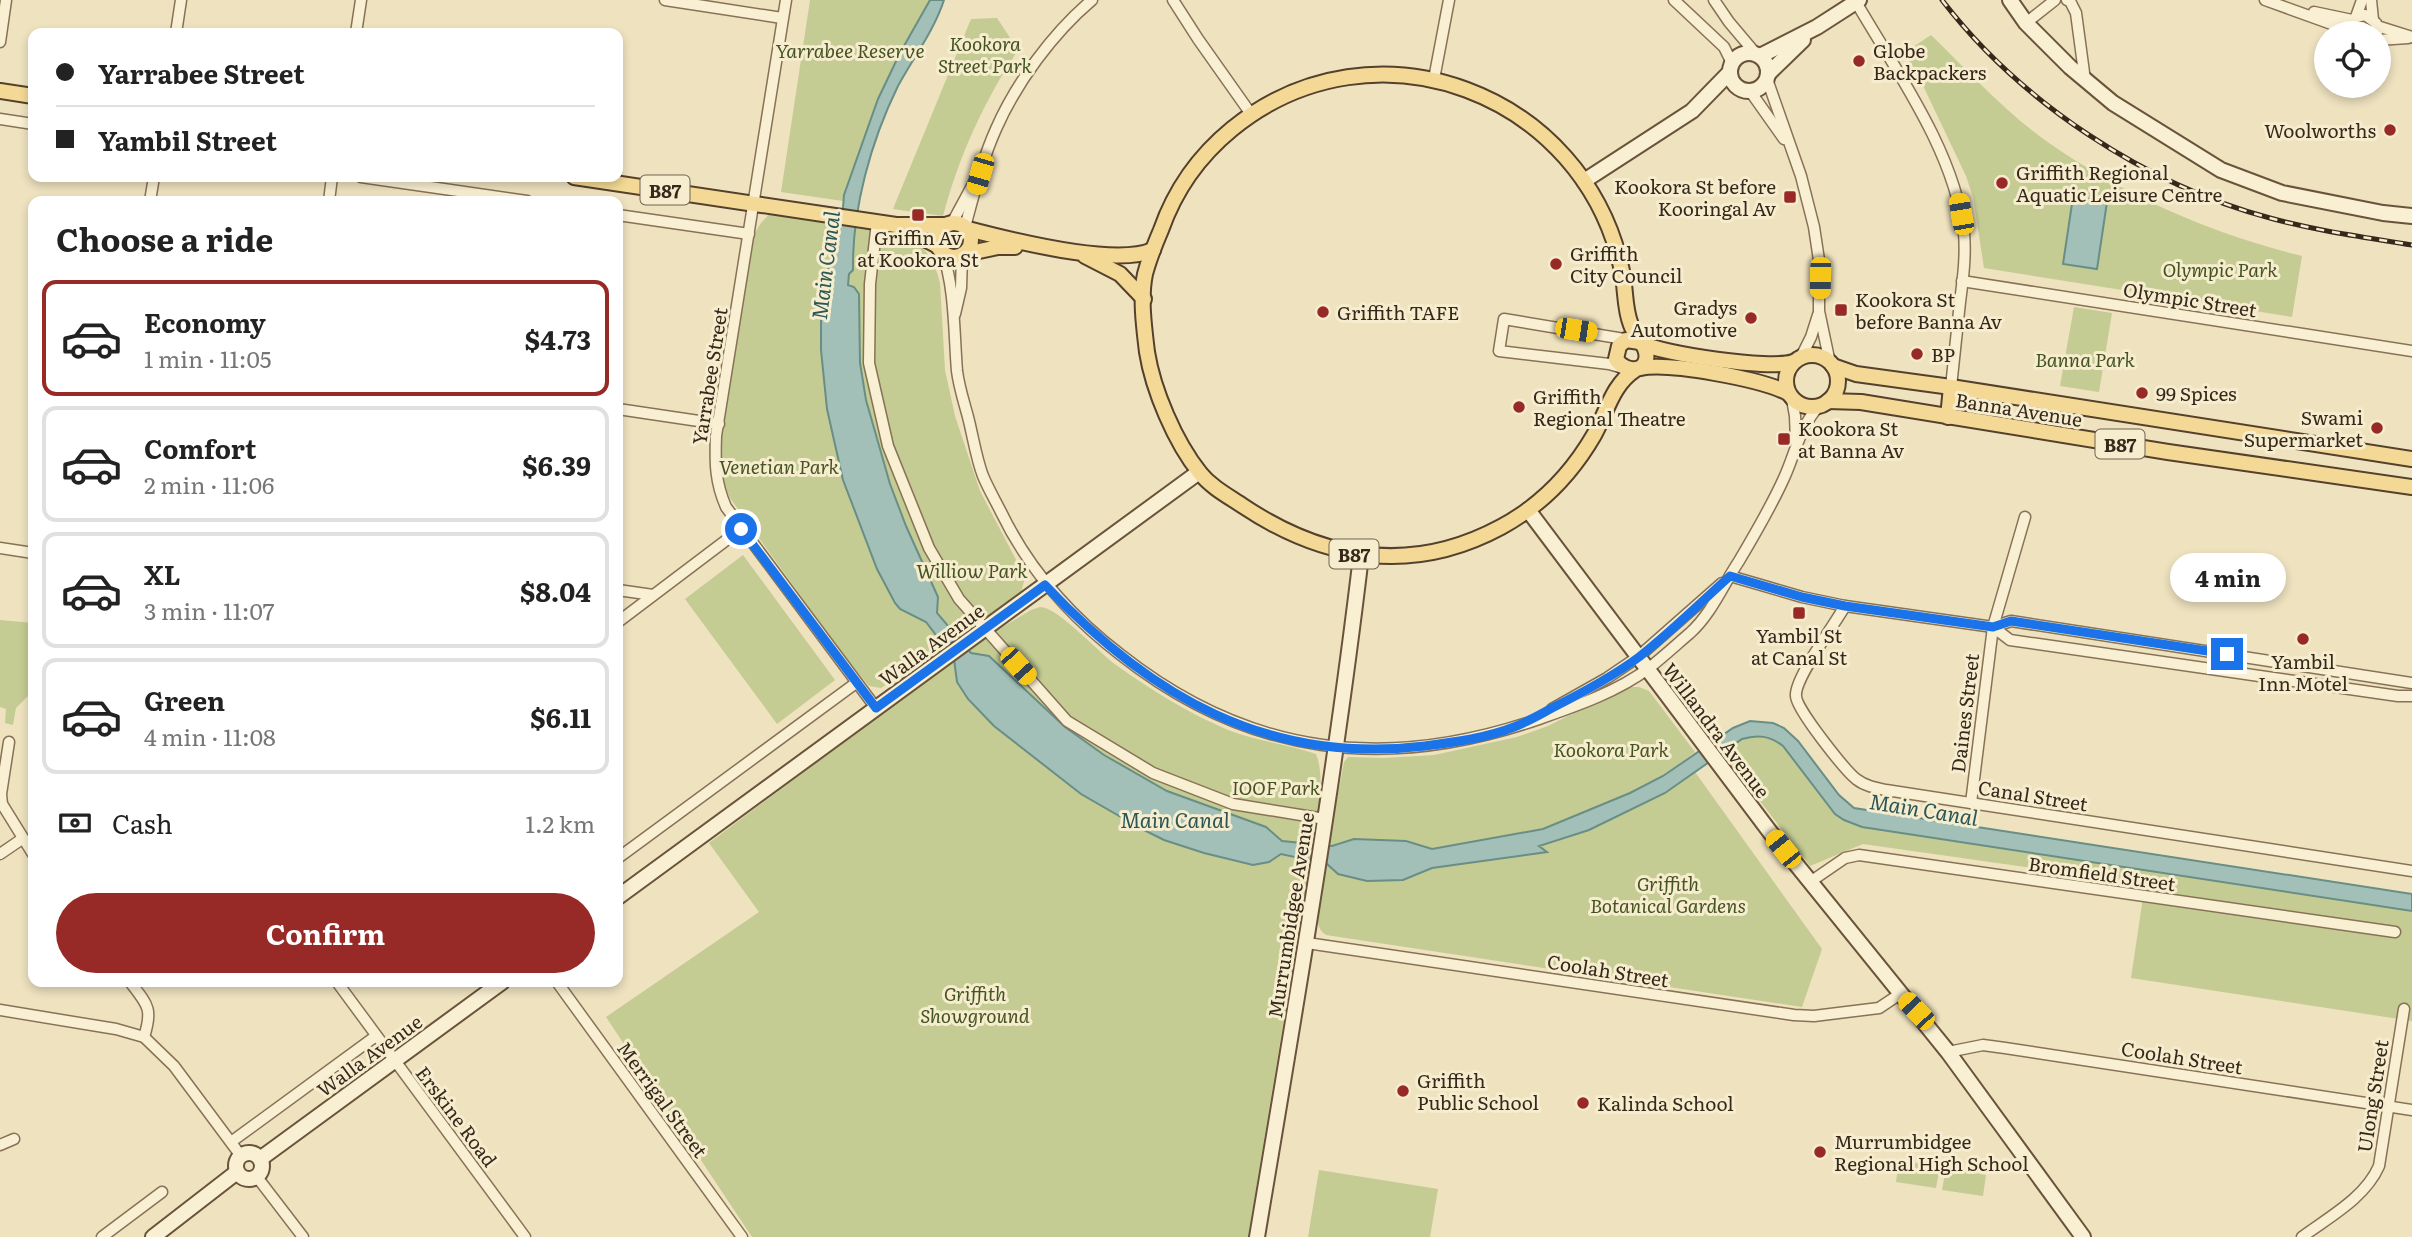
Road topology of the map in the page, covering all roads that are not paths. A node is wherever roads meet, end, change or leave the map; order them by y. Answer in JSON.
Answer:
{"nodes":[{"id":1,"x":6,"y":0,"type":"edge"},
{"id":2,"x":181,"y":0,"type":"edge"},
{"id":3,"x":361,"y":0,"type":"edge"},
{"id":4,"x":665,"y":0,"type":"edge"},
{"id":5,"x":786,"y":0,"type":"edge"},
{"id":6,"x":1092,"y":0,"type":"edge"},
{"id":7,"x":1173,"y":0,"type":"edge"},
{"id":8,"x":1449,"y":0,"type":"edge"},
{"id":9,"x":1674,"y":0,"type":"edge"},
{"id":10,"x":1714,"y":0,"type":"edge"},
{"id":11,"x":2010,"y":0,"type":"edge"},
{"id":12,"x":2055,"y":0,"type":"edge"},
{"id":13,"x":2067,"y":0,"type":"edge"},
{"id":14,"x":2265,"y":0,"type":"edge"},
{"id":15,"x":2362,"y":0,"type":"edge"},
{"id":16,"x":2371,"y":0,"type":"edge"},
{"id":17,"x":1858,"y":1,"type":"edge"},
{"id":18,"x":2289,"y":9,"type":"junction"},
{"id":19,"x":782,"y":18,"type":"junction"},
{"id":20,"x":2354,"y":19,"type":"junction"},
{"id":21,"x":2323,"y":21,"type":"edge"},
{"id":22,"x":2371,"y":21,"type":"edge"},
{"id":23,"x":2375,"y":21,"type":"edge"},
{"id":24,"x":2026,"y":23,"type":"junction"},
{"id":25,"x":1817,"y":27,"type":"junction"},
{"id":26,"x":177,"y":28,"type":"edge"},
{"id":27,"x":357,"y":28,"type":"edge"},
{"id":28,"x":2391,"y":31,"type":"edge"},
{"id":29,"x":2391,"y":39,"type":"edge"},
{"id":30,"x":0,"y":42,"type":"edge"},
{"id":31,"x":1758,"y":55,"type":"junction"},
{"id":32,"x":1731,"y":67,"type":"junction"},
{"id":33,"x":1768,"y":76,"type":"junction"},
{"id":34,"x":1434,"y":79,"type":"junction"},
{"id":35,"x":2085,"y":80,"type":"junction"},
{"id":36,"x":1747,"y":90,"type":"junction"},
{"id":37,"x":0,"y":91,"type":"edge"},
{"id":38,"x":28,"y":95,"type":"edge"},
{"id":39,"x":1692,"y":111,"type":"junction"},
{"id":40,"x":1251,"y":114,"type":"junction"},
{"id":41,"x":0,"y":119,"type":"edge"},
{"id":42,"x":28,"y":123,"type":"edge"},
{"id":43,"x":1787,"y":142,"type":"junction"},
{"id":44,"x":1584,"y":181,"type":"junction"},
{"id":45,"x":396,"y":182,"type":"edge"},
{"id":46,"x":608,"y":182,"type":"edge"},
{"id":47,"x":492,"y":196,"type":"edge"},
{"id":48,"x":755,"y":204,"type":"junction"},
{"id":49,"x":623,"y":216,"type":"edge"},
{"id":50,"x":2412,"y":216,"type":"edge"},
{"id":51,"x":870,"y":221,"type":"junction"},
{"id":52,"x":896,"y":225,"type":"junction"},
{"id":53,"x":958,"y":226,"type":"junction"},
{"id":54,"x":749,"y":234,"type":"junction"},
{"id":55,"x":1055,"y":248,"type":"junction"},
{"id":56,"x":940,"y":249,"type":"junction"},
{"id":57,"x":1153,"y":250,"type":"junction"},
{"id":58,"x":1074,"y":251,"type":"junction"},
{"id":59,"x":964,"y":255,"type":"junction"},
{"id":60,"x":1962,"y":281,"type":"junction"},
{"id":61,"x":1144,"y":299,"type":"junction"},
{"id":62,"x":1819,"y":311,"type":"junction"},
{"id":63,"x":954,"y":316,"type":"junction"},
{"id":64,"x":1637,"y":342,"type":"junction"},
{"id":65,"x":2412,"y":351,"type":"edge"},
{"id":66,"x":1713,"y":358,"type":"junction"},
{"id":67,"x":1797,"y":360,"type":"junction"},
{"id":68,"x":1832,"y":364,"type":"junction"},
{"id":69,"x":1633,"y":369,"type":"junction"},
{"id":70,"x":1710,"y":373,"type":"junction"},
{"id":71,"x":1951,"y":387,"type":"junction"},
{"id":72,"x":1790,"y":396,"type":"junction"},
{"id":73,"x":1824,"y":404,"type":"junction"},
{"id":74,"x":623,"y":411,"type":"edge"},
{"id":75,"x":1948,"y":417,"type":"junction"},
{"id":76,"x":719,"y":424,"type":"junction"},
{"id":77,"x":1796,"y":446,"type":"junction"},
{"id":78,"x":2412,"y":459,"type":"edge"},
{"id":79,"x":1199,"y":472,"type":"junction"},
{"id":80,"x":2412,"y":487,"type":"edge"},
{"id":81,"x":1528,"y":510,"type":"junction"},
{"id":82,"x":2025,"y":517,"type":"dead end"},
{"id":83,"x":741,"y":529,"type":"junction"},
{"id":84,"x":0,"y":548,"type":"edge"},
{"id":85,"x":28,"y":552,"type":"edge"},
{"id":86,"x":1361,"y":556,"type":"junction"},
{"id":87,"x":1730,"y":576,"type":"junction"},
{"id":88,"x":1045,"y":585,"type":"junction"},
{"id":89,"x":623,"y":591,"type":"edge"},
{"id":90,"x":653,"y":595,"type":"junction"},
{"id":91,"x":1845,"y":606,"type":"junction"},
{"id":92,"x":623,"y":618,"type":"edge"},
{"id":93,"x":1993,"y":627,"type":"junction"},
{"id":94,"x":985,"y":629,"type":"junction"},
{"id":95,"x":1643,"y":663,"type":"junction"},
{"id":96,"x":856,"y":683,"type":"junction"},
{"id":97,"x":2412,"y":683,"type":"edge"},
{"id":98,"x":2412,"y":696,"type":"edge"},
{"id":99,"x":876,"y":708,"type":"junction"},
{"id":100,"x":9,"y":742,"type":"dead end"},
{"id":101,"x":1335,"y":747,"type":"junction"},
{"id":102,"x":1971,"y":803,"type":"junction"},
{"id":103,"x":1325,"y":819,"type":"junction"},
{"id":104,"x":22,"y":839,"type":"junction"},
{"id":105,"x":28,"y":847,"type":"edge"},
{"id":106,"x":0,"y":854,"type":"edge"},
{"id":107,"x":623,"y":854,"type":"edge"},
{"id":108,"x":2412,"y":871,"type":"edge"},
{"id":109,"x":1810,"y":882,"type":"junction"},
{"id":110,"x":623,"y":893,"type":"edge"},
{"id":111,"x":2395,"y":932,"type":"dead end"},
{"id":112,"x":1307,"y":943,"type":"junction"},
{"id":113,"x":134,"y":987,"type":"edge"},
{"id":114,"x":341,"y":987,"type":"edge"},
{"id":115,"x":495,"y":987,"type":"edge"},
{"id":116,"x":560,"y":987,"type":"edge"},
{"id":117,"x":1900,"y":994,"type":"junction"},
{"id":118,"x":2404,"y":1009,"type":"dead end"},
{"id":119,"x":0,"y":1010,"type":"edge"},
{"id":120,"x":376,"y":1036,"type":"junction"},
{"id":121,"x":144,"y":1037,"type":"junction"},
{"id":122,"x":1948,"y":1052,"type":"junction"},
{"id":123,"x":394,"y":1060,"type":"junction"},
{"id":124,"x":2388,"y":1106,"type":"junction"},
{"id":125,"x":2412,"y":1110,"type":"edge"},
{"id":126,"x":14,"y":1139,"type":"dead end"},
{"id":127,"x":231,"y":1142,"type":"junction"},
{"id":128,"x":0,"y":1145,"type":"edge"},
{"id":129,"x":241,"y":1156,"type":"junction"},
{"id":130,"x":260,"y":1158,"type":"junction"},
{"id":131,"x":237,"y":1172,"type":"junction"},
{"id":132,"x":257,"y":1177,"type":"junction"},
{"id":133,"x":162,"y":1192,"type":"dead end"},
{"id":134,"x":2306,"y":1236,"type":"edge"},
{"id":135,"x":102,"y":1237,"type":"edge"},
{"id":136,"x":153,"y":1237,"type":"edge"},
{"id":137,"x":303,"y":1237,"type":"edge"},
{"id":138,"x":525,"y":1237,"type":"edge"},
{"id":139,"x":742,"y":1237,"type":"edge"},
{"id":140,"x":1257,"y":1237,"type":"edge"},
{"id":141,"x":2083,"y":1237,"type":"edge"}],
"edges":[{"from":1,"to":30,"type":"street"},
{"from":2,"to":26,"type":"street"},
{"from":3,"to":27,"type":"street"},
{"from":4,"to":19,"type":"street"},
{"from":5,"to":19,"type":"street","name":"Yarrabee Street"},
{"from":6,"to":53,"type":"street"},
{"from":7,"to":40,"type":"street"},
{"from":8,"to":34,"type":"street"},
{"from":9,"to":32,"type":"street"},
{"from":10,"to":31,"type":"street"},
{"from":11,"to":24,"type":"street"},
{"from":12,"to":24,"type":"street"},
{"from":13,"to":35,"type":"street"},
{"from":14,"to":18,"type":"street"},
{"from":15,"to":20,"type":"street"},
{"from":16,"to":23,"type":"street"},
{"from":17,"to":25,"type":"street"},
{"from":17,"to":60,"type":"street"},
{"from":18,"to":20,"type":"street"},
{"from":18,"to":21,"type":"street"},
{"from":19,"to":48,"type":"street","name":"Yarrabee Street"},
{"from":20,"to":22,"type":"street"},
{"from":24,"to":35,"type":"street"},
{"from":25,"to":31,"type":"street"},
{"from":25,"to":33,"type":"street"},
{"from":28,"to":29,"type":"street"},
{"from":31,"to":32,"type":"street"},
{"from":31,"to":33,"type":"street"},
{"from":32,"to":36,"type":"street"},
{"from":32,"to":39,"type":"street"},
{"from":33,"to":36,"type":"street"},
{"from":33,"to":43,"type":"street"},
{"from":34,"to":40,"type":"main road","number":"B87"},
{"from":34,"to":44,"type":"main road","number":"B87"},
{"from":35,"to":50,"type":"street"},
{"from":36,"to":39,"type":"street"},
{"from":36,"to":43,"type":"street"},
{"from":37,"to":38,"type":"main road"},
{"from":39,"to":44,"type":"street"},
{"from":40,"to":57,"type":"main road","number":"B87"},
{"from":41,"to":42,"type":"street"},
{"from":43,"to":62,"type":"street"},
{"from":44,"to":64,"type":"main road","number":"B87"},
{"from":45,"to":47,"type":"street"},
{"from":46,"to":48,"type":"main road","number":"B87"},
{"from":48,"to":51,"type":"main road","number":"B87"},
{"from":48,"to":54,"type":"street","name":"Yarrabee Street"},
{"from":49,"to":54,"type":"street"},
{"from":51,"to":52,"type":"main road","number":"B87"},
{"from":51,"to":94,"type":"street"},
{"from":52,"to":53,"type":"main road","number":"B87"},
{"from":52,"to":56,"type":"main road","number":"B87"},
{"from":53,"to":55,"type":"main road","number":"B87"},
{"from":53,"to":56,"type":"main road"},
{"from":53,"to":59,"type":"main road"},
{"from":54,"to":76,"type":"street","name":"Yarrabee Street"},
{"from":55,"to":58,"type":"main road","number":"B87"},
{"from":55,"to":59,"type":"main road","number":"B87"},
{"from":56,"to":59,"type":"main road","number":"B87"},
{"from":56,"to":63,"type":"street"},
{"from":57,"to":58,"type":"main road","number":"B87"},
{"from":57,"to":61,"type":"main road","number":"B87"},
{"from":58,"to":61,"type":"main road","number":"B87"},
{"from":59,"to":63,"type":"street"},
{"from":60,"to":65,"type":"street","name":"Olympic Street"},
{"from":60,"to":71,"type":"street"},
{"from":61,"to":79,"type":"main road","number":"B87"},
{"from":62,"to":67,"type":"street"},
{"from":62,"to":68,"type":"street"},
{"from":63,"to":88,"type":"street"},
{"from":64,"to":66,"type":"main road","number":"B87"},
{"from":64,"to":69,"type":"main road","number":"B87"},
{"from":64,"to":69,"type":"main road"},
{"from":64,"to":69,"type":"street"},
{"from":66,"to":67,"type":"main road","number":"B87"},
{"from":66,"to":70,"type":"main road"},
{"from":67,"to":68,"type":"main road","number":"B87"},
{"from":67,"to":72,"type":"main road"},
{"from":68,"to":71,"type":"main road","name":"Banna Avenue","number":"B87"},
{"from":68,"to":73,"type":"main road"},
{"from":69,"to":70,"type":"main road","number":"B87"},
{"from":69,"to":81,"type":"main road","number":"B87"},
{"from":70,"to":72,"type":"main road","number":"B87"},
{"from":71,"to":75,"type":"main road"},
{"from":71,"to":78,"type":"main road","name":"Banna Avenue","number":"B87"},
{"from":72,"to":73,"type":"main road","number":"B87"},
{"from":72,"to":77,"type":"street"},
{"from":73,"to":75,"type":"main road","name":"Banna Avenue","number":"B87"},
{"from":73,"to":77,"type":"street"},
{"from":74,"to":76,"type":"street"},
{"from":75,"to":80,"type":"main road","name":"Banna Avenue","number":"B87"},
{"from":76,"to":83,"type":"street","name":"Yarrabee Street"},
{"from":77,"to":87,"type":"street"},
{"from":79,"to":86,"type":"main road","number":"B87"},
{"from":79,"to":88,"type":"street","name":"Walla Avenue"},
{"from":81,"to":86,"type":"main road","number":"B87"},
{"from":81,"to":95,"type":"street","name":"Willandra Avenue"},
{"from":82,"to":93,"type":"street","name":"Daines Street"},
{"from":83,"to":90,"type":"street"},
{"from":83,"to":96,"type":"street","name":"Yarrabee Street"},
{"from":84,"to":85,"type":"street"},
{"from":86,"to":101,"type":"street","name":"Murrumbidgee Avenue"},
{"from":87,"to":91,"type":"street"},
{"from":87,"to":95,"type":"street"},
{"from":88,"to":94,"type":"street","name":"Walla Avenue"},
{"from":88,"to":101,"type":"street"},
{"from":89,"to":90,"type":"street"},
{"from":90,"to":92,"type":"street"},
{"from":91,"to":93,"type":"street"},
{"from":91,"to":102,"type":"street","name":"Canal Street"},
{"from":93,"to":97,"type":"street"},
{"from":93,"to":98,"type":"street"},
{"from":93,"to":102,"type":"street","name":"Daines Street"},
{"from":94,"to":99,"type":"street","name":"Walla Avenue"},
{"from":94,"to":103,"type":"street"},
{"from":95,"to":101,"type":"street"},
{"from":95,"to":109,"type":"street","name":"Willandra Avenue"},
{"from":96,"to":99,"type":"street","name":"Yarrabee Street"},
{"from":96,"to":107,"type":"street","name":"Walla Avenue"},
{"from":99,"to":110,"type":"street","name":"Walla Avenue"},
{"from":100,"to":104,"type":"street"},
{"from":101,"to":103,"type":"street","name":"Murrumbidgee Avenue"},
{"from":102,"to":108,"type":"street","name":"Canal Street"},
{"from":103,"to":112,"type":"street","name":"Murrumbidgee Avenue"},
{"from":104,"to":105,"type":"street"},
{"from":104,"to":106,"type":"street"},
{"from":109,"to":111,"type":"street","name":"Bromfield Street"},
{"from":109,"to":117,"type":"street","name":"Willandra Avenue"},
{"from":112,"to":117,"type":"street","name":"Coolah Street"},
{"from":112,"to":140,"type":"street","name":"Murrumbidgee Avenue"},
{"from":113,"to":121,"type":"street"},
{"from":114,"to":120,"type":"street","name":"Erskine Road"},
{"from":115,"to":123,"type":"street","name":"Walla Avenue"},
{"from":116,"to":139,"type":"street","name":"Merrigal Street"},
{"from":117,"to":122,"type":"street","name":"Willandra Avenue"},
{"from":118,"to":124,"type":"street","name":"Ulong Street"},
{"from":119,"to":121,"type":"street"},
{"from":120,"to":123,"type":"street","name":"Erskine Road"},
{"from":120,"to":127,"type":"street","name":"Walla Avenue"},
{"from":121,"to":127,"type":"street"},
{"from":122,"to":124,"type":"street","name":"Coolah Street"},
{"from":122,"to":141,"type":"street","name":"Willandra Avenue"},
{"from":123,"to":130,"type":"street","name":"Walla Avenue"},
{"from":123,"to":138,"type":"street","name":"Erskine Road"},
{"from":124,"to":125,"type":"street","name":"Coolah Street"},
{"from":124,"to":134,"type":"street","name":"Ulong Street"},
{"from":126,"to":128,"type":"street"},
{"from":127,"to":129,"type":"street"},
{"from":129,"to":130,"type":"street"},
{"from":129,"to":131,"type":"street"},
{"from":130,"to":132,"type":"street"},
{"from":131,"to":132,"type":"street"},
{"from":131,"to":136,"type":"street"},
{"from":132,"to":137,"type":"street"},
{"from":133,"to":135,"type":"street"}]}
